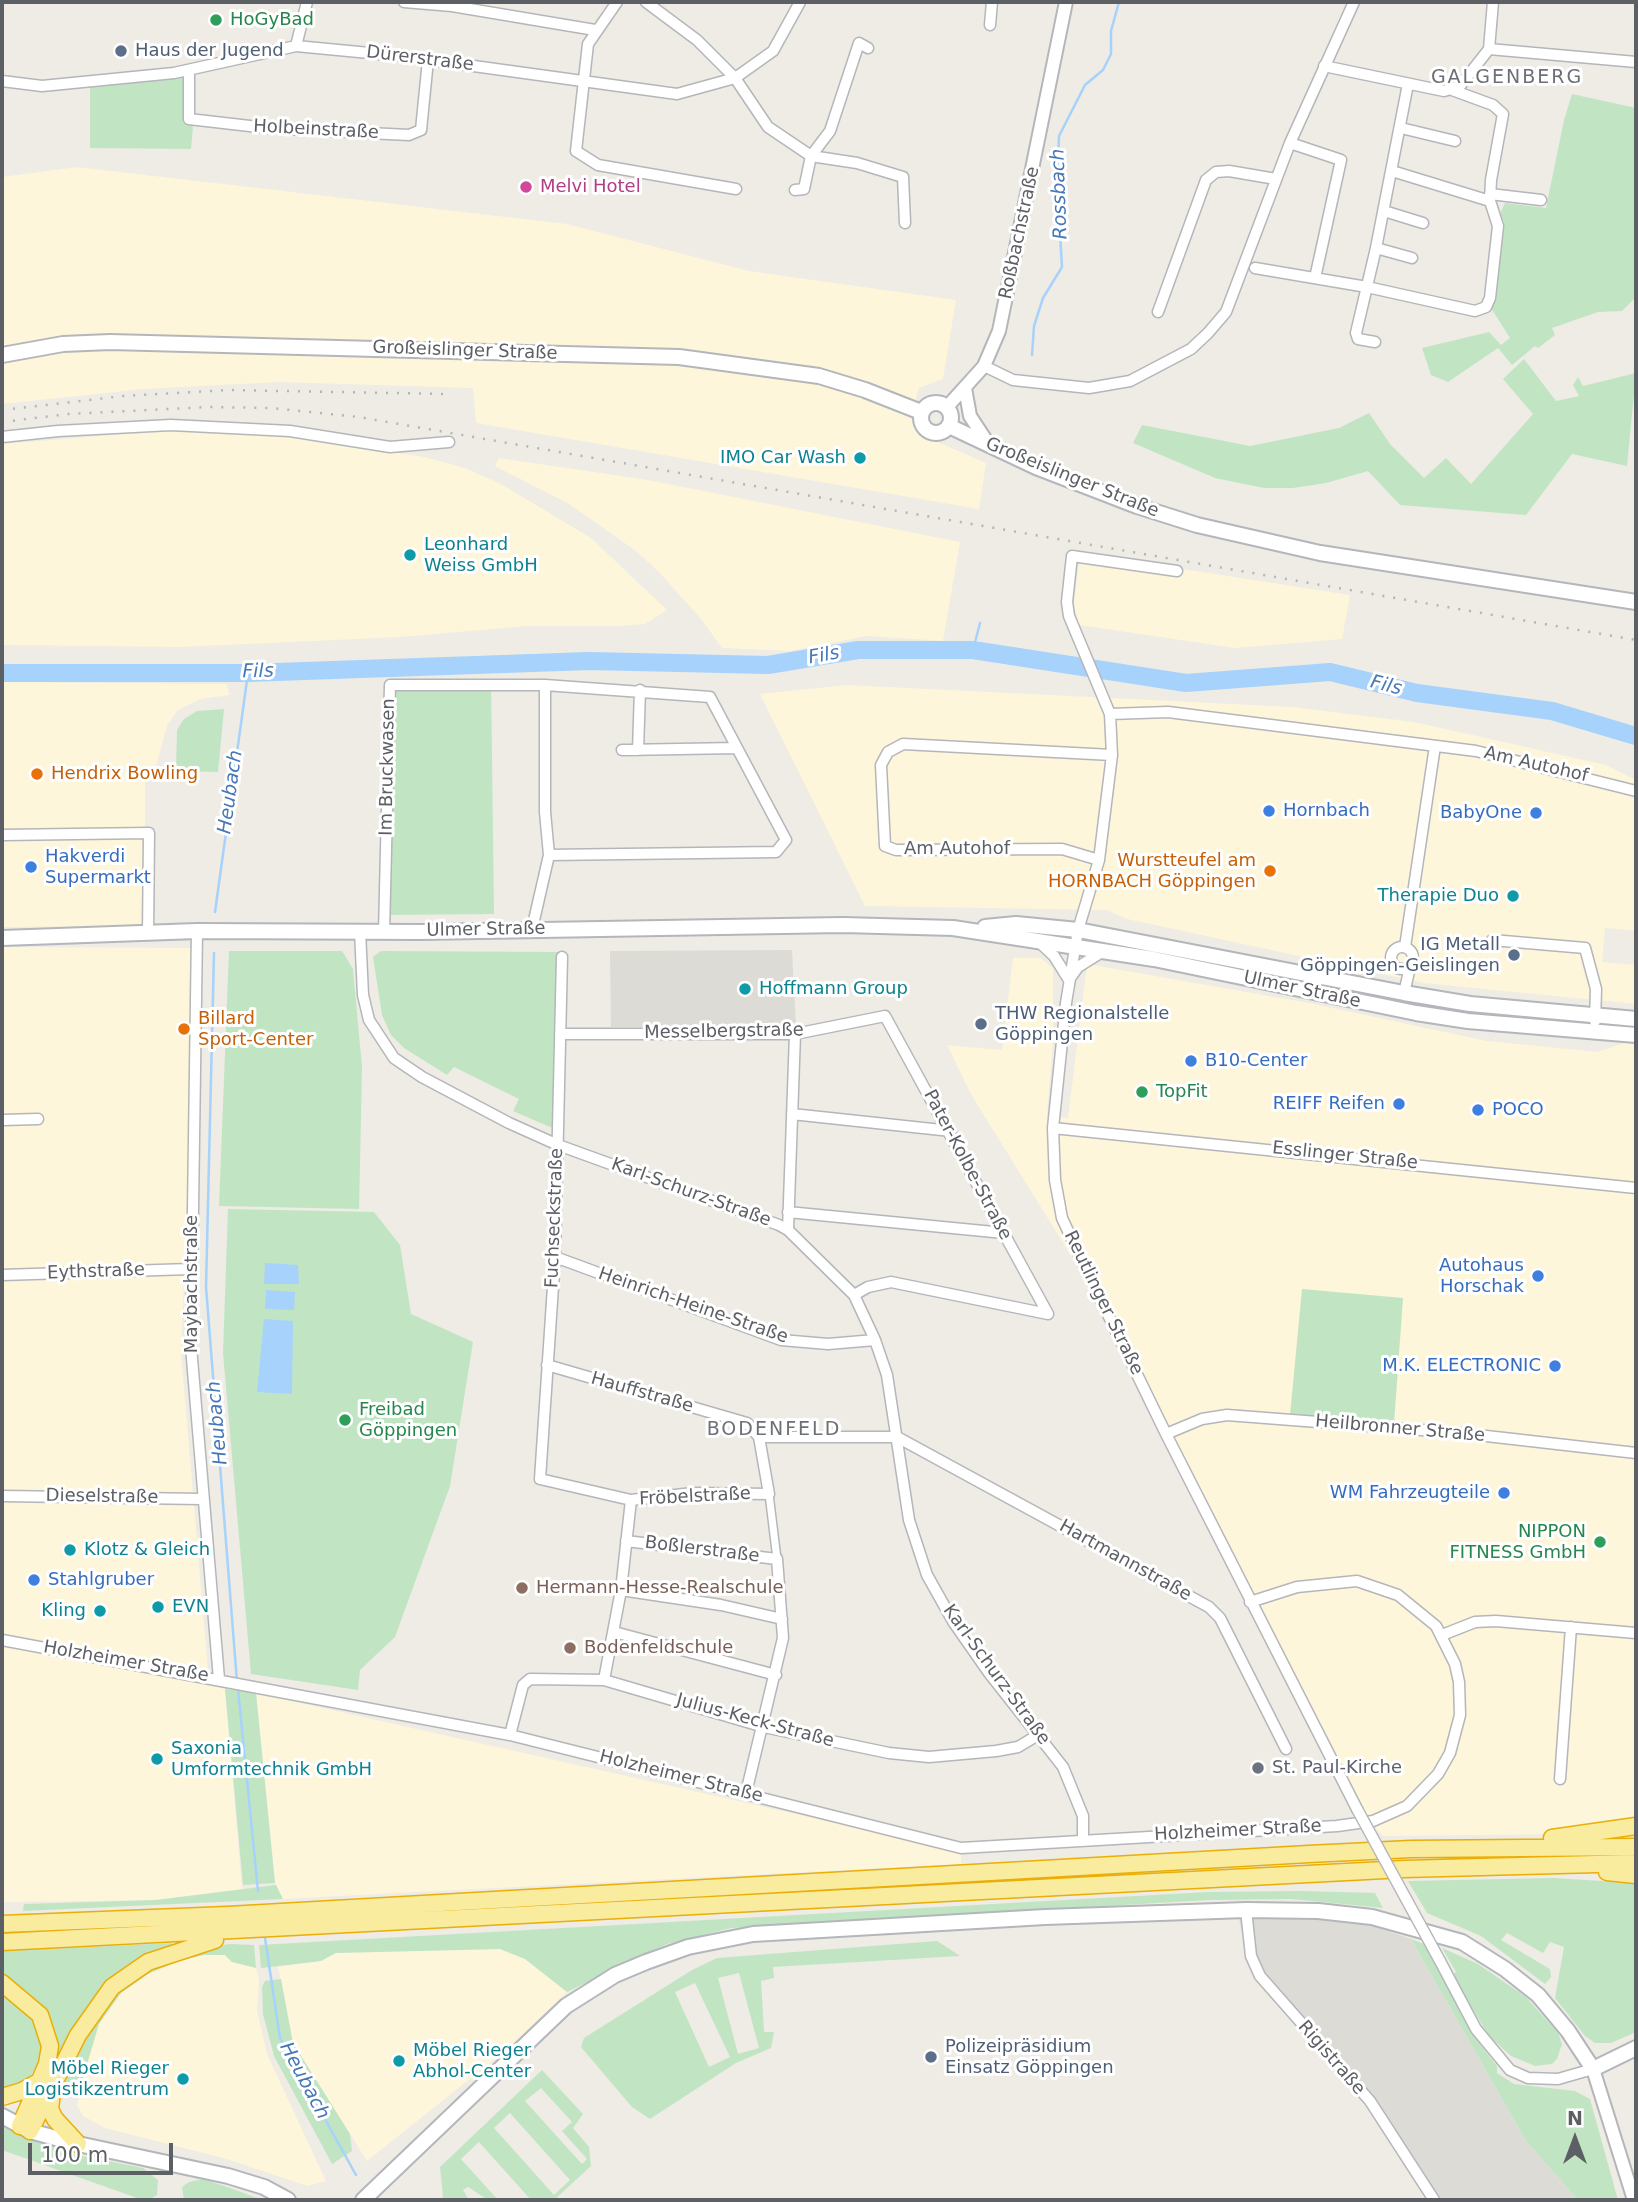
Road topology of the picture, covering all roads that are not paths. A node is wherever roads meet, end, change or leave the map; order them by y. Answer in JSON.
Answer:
{"nodes":[{"id":1,"x":307,"y":2,"type":"edge"},
{"id":2,"x":404,"y":2,"type":"edge"},
{"id":3,"x":617,"y":2,"type":"edge"},
{"id":4,"x":646,"y":2,"type":"edge"},
{"id":5,"x":800,"y":2,"type":"edge"},
{"id":6,"x":992,"y":2,"type":"edge"},
{"id":7,"x":1066,"y":2,"type":"edge"},
{"id":8,"x":1354,"y":2,"type":"edge"},
{"id":9,"x":1493,"y":2,"type":"edge"},
{"id":10,"x":990,"y":25,"type":"dead end"},
{"id":11,"x":595,"y":30,"type":"junction"},
{"id":12,"x":296,"y":46,"type":"junction"},
{"id":13,"x":868,"y":48,"type":"dead end"},
{"id":14,"x":1489,"y":49,"type":"junction"},
{"id":15,"x":428,"y":60,"type":"junction"},
{"id":16,"x":1636,"y":62,"type":"edge"},
{"id":17,"x":1324,"y":66,"type":"junction"},
{"id":18,"x":189,"y":70,"type":"junction"},
{"id":19,"x":735,"y":78,"type":"junction"},
{"id":20,"x":583,"y":80,"type":"junction"},
{"id":21,"x":2,"y":81,"type":"edge"},
{"id":22,"x":1408,"y":85,"type":"junction"},
{"id":23,"x":1452,"y":90,"type":"junction"},
{"id":24,"x":1401,"y":128,"type":"junction"},
{"id":25,"x":1455,"y":141,"type":"dead end"},
{"id":26,"x":1290,"y":143,"type":"junction"},
{"id":27,"x":811,"y":156,"type":"junction"},
{"id":28,"x":1392,"y":171,"type":"junction"},
{"id":29,"x":1276,"y":178,"type":"junction"},
{"id":30,"x":736,"y":189,"type":"dead end"},
{"id":31,"x":795,"y":190,"type":"dead end"},
{"id":32,"x":1490,"y":197,"type":"junction"},
{"id":33,"x":1541,"y":200,"type":"dead end"},
{"id":34,"x":1384,"y":211,"type":"junction"},
{"id":35,"x":905,"y":223,"type":"dead end"},
{"id":36,"x":1423,"y":223,"type":"dead end"},
{"id":37,"x":1377,"y":248,"type":"junction"},
{"id":38,"x":1412,"y":258,"type":"dead end"},
{"id":39,"x":1255,"y":268,"type":"dead end"},
{"id":40,"x":1315,"y":278,"type":"junction"},
{"id":41,"x":1367,"y":287,"type":"junction"},
{"id":42,"x":1158,"y":312,"type":"dead end"},
{"id":43,"x":1375,"y":342,"type":"dead end"},
{"id":44,"x":2,"y":355,"type":"edge"},
{"id":45,"x":984,"y":366,"type":"junction"},
{"id":46,"x":965,"y":388,"type":"junction"},
{"id":47,"x":947,"y":407,"type":"junction"},
{"id":48,"x":921,"y":412,"type":"junction"},
{"id":49,"x":949,"y":426,"type":"junction"},
{"id":50,"x":2,"y":438,"type":"edge"},
{"id":51,"x":449,"y":442,"type":"dead end"},
{"id":52,"x":990,"y":447,"type":"junction"},
{"id":53,"x":1177,"y":571,"type":"dead end"},
{"id":54,"x":1636,"y":603,"type":"edge"},
{"id":55,"x":545,"y":685,"type":"junction"},
{"id":56,"x":640,"y":690,"type":"junction"},
{"id":57,"x":1110,"y":714,"type":"junction"},
{"id":58,"x":1435,"y":746,"type":"junction"},
{"id":59,"x":737,"y":748,"type":"junction"},
{"id":60,"x":622,"y":750,"type":"dead end"},
{"id":61,"x":638,"y":750,"type":"junction"},
{"id":62,"x":1112,"y":755,"type":"junction"},
{"id":63,"x":1636,"y":791,"type":"edge"},
{"id":64,"x":2,"y":835,"type":"edge"},
{"id":65,"x":549,"y":855,"type":"junction"},
{"id":66,"x":1099,"y":860,"type":"junction"},
{"id":67,"x":533,"y":929,"type":"junction"},
{"id":68,"x":970,"y":929,"type":"junction"},
{"id":69,"x":1078,"y":930,"type":"junction"},
{"id":70,"x":197,"y":931,"type":"junction"},
{"id":71,"x":360,"y":932,"type":"junction"},
{"id":72,"x":384,"y":932,"type":"junction"},
{"id":73,"x":148,"y":934,"type":"junction"},
{"id":74,"x":2,"y":937,"type":"edge"},
{"id":75,"x":1037,"y":940,"type":"junction"},
{"id":76,"x":1492,"y":940,"type":"dead end"},
{"id":77,"x":1075,"y":945,"type":"junction"},
{"id":78,"x":1405,"y":947,"type":"junction"},
{"id":79,"x":1105,"y":950,"type":"junction"},
{"id":80,"x":562,"y":957,"type":"dead end"},
{"id":81,"x":1411,"y":962,"type":"junction"},
{"id":82,"x":1069,"y":981,"type":"junction"},
{"id":83,"x":1404,"y":993,"type":"junction"},
{"id":84,"x":885,"y":1016,"type":"joint"},
{"id":85,"x":1596,"y":1016,"type":"junction"},
{"id":86,"x":1636,"y":1019,"type":"edge"},
{"id":87,"x":1594,"y":1032,"type":"junction"},
{"id":88,"x":561,"y":1034,"type":"junction"},
{"id":89,"x":794,"y":1034,"type":"junction"},
{"id":90,"x":1636,"y":1035,"type":"edge"},
{"id":91,"x":792,"y":1114,"type":"junction"},
{"id":92,"x":38,"y":1119,"type":"dead end"},
{"id":93,"x":2,"y":1120,"type":"edge"},
{"id":94,"x":1053,"y":1128,"type":"junction"},
{"id":95,"x":951,"y":1131,"type":"junction"},
{"id":96,"x":558,"y":1145,"type":"junction"},
{"id":97,"x":1636,"y":1188,"type":"edge"},
{"id":98,"x":788,"y":1212,"type":"junction"},
{"id":99,"x":788,"y":1230,"type":"junction"},
{"id":100,"x":1004,"y":1233,"type":"junction"},
{"id":101,"x":555,"y":1256,"type":"junction"},
{"id":102,"x":190,"y":1269,"type":"junction"},
{"id":103,"x":2,"y":1275,"type":"edge"},
{"id":104,"x":853,"y":1295,"type":"junction"},
{"id":105,"x":875,"y":1340,"type":"junction"},
{"id":106,"x":547,"y":1365,"type":"junction"},
{"id":107,"x":1166,"y":1434,"type":"junction"},
{"id":108,"x":759,"y":1437,"type":"junction"},
{"id":109,"x":897,"y":1437,"type":"junction"},
{"id":110,"x":1636,"y":1453,"type":"edge"},
{"id":111,"x":540,"y":1479,"type":"joint"},
{"id":112,"x":769,"y":1494,"type":"junction"},
{"id":113,"x":2,"y":1496,"type":"edge"},
{"id":114,"x":202,"y":1499,"type":"junction"},
{"id":115,"x":631,"y":1500,"type":"junction"},
{"id":116,"x":626,"y":1541,"type":"junction"},
{"id":117,"x":777,"y":1559,"type":"junction"},
{"id":118,"x":621,"y":1590,"type":"junction"},
{"id":119,"x":1250,"y":1602,"type":"junction"},
{"id":120,"x":782,"y":1619,"type":"junction"},
{"id":121,"x":1571,"y":1627,"type":"junction"},
{"id":122,"x":614,"y":1632,"type":"junction"},
{"id":123,"x":1636,"y":1633,"type":"edge"},
{"id":124,"x":1442,"y":1635,"type":"junction"},
{"id":125,"x":2,"y":1640,"type":"edge"},
{"id":126,"x":776,"y":1675,"type":"junction"},
{"id":127,"x":223,"y":1680,"type":"junction"},
{"id":128,"x":604,"y":1680,"type":"junction"},
{"id":129,"x":764,"y":1727,"type":"junction"},
{"id":130,"x":510,"y":1735,"type":"junction"},
{"id":131,"x":1038,"y":1735,"type":"junction"},
{"id":132,"x":1286,"y":1749,"type":"dead end"},
{"id":133,"x":1560,"y":1779,"type":"dead end"},
{"id":134,"x":746,"y":1793,"type":"junction"},
{"id":135,"x":1636,"y":1826,"type":"edge"},
{"id":136,"x":1083,"y":1839,"type":"junction"},
{"id":137,"x":1523,"y":1847,"type":"junction"},
{"id":138,"x":1636,"y":1847,"type":"edge"},
{"id":139,"x":1578,"y":1863,"type":"junction"},
{"id":140,"x":1636,"y":1863,"type":"edge"},
{"id":141,"x":1636,"y":1875,"type":"edge"},
{"id":142,"x":1246,"y":1910,"type":"junction"},
{"id":143,"x":2,"y":1924,"type":"edge"},
{"id":144,"x":229,"y":1931,"type":"junction"},
{"id":145,"x":2,"y":1942,"type":"edge"},
{"id":146,"x":2,"y":1983,"type":"edge"},
{"id":147,"x":1636,"y":2048,"type":"edge"},
{"id":148,"x":1593,"y":2069,"type":"junction"},
{"id":149,"x":46,"y":2084,"type":"junction"},
{"id":150,"x":2,"y":2097,"type":"edge"},
{"id":151,"x":2,"y":2116,"type":"edge"},
{"id":152,"x":25,"y":2128,"type":"junction"},
{"id":153,"x":78,"y":2144,"type":"junction"},
{"id":154,"x":288,"y":2200,"type":"edge"},
{"id":155,"x":363,"y":2200,"type":"edge"},
{"id":156,"x":1434,"y":2200,"type":"edge"},
{"id":157,"x":1634,"y":2200,"type":"edge"}],
"edges":[{"from":1,"to":12,"type":"street"},
{"from":2,"to":11,"type":"street"},
{"from":3,"to":11,"type":"street"},
{"from":4,"to":19,"type":"street"},
{"from":5,"to":19,"type":"street","name":"Dürerstraße"},
{"from":6,"to":10,"type":"street"},
{"from":7,"to":45,"type":"street","name":"Roßbachstraße"},
{"from":8,"to":17,"type":"street"},
{"from":9,"to":14,"type":"street"},
{"from":11,"to":20,"type":"street"},
{"from":12,"to":15,"type":"street","name":"Dürerstraße"},
{"from":12,"to":18,"type":"street","name":"Dürerstraße"},
{"from":13,"to":27,"type":"street"},
{"from":14,"to":16,"type":"street"},
{"from":14,"to":23,"type":"street"},
{"from":15,"to":18,"type":"street","name":"Holbeinstraße"},
{"from":15,"to":20,"type":"street","name":"Dürerstraße"},
{"from":17,"to":22,"type":"street"},
{"from":17,"to":26,"type":"street"},
{"from":18,"to":21,"type":"street","name":"Dürerstraße"},
{"from":19,"to":20,"type":"street","name":"Dürerstraße"},
{"from":19,"to":27,"type":"street"},
{"from":20,"to":30,"type":"street"},
{"from":22,"to":23,"type":"street"},
{"from":22,"to":24,"type":"street"},
{"from":23,"to":32,"type":"street"},
{"from":24,"to":25,"type":"street"},
{"from":24,"to":28,"type":"street"},
{"from":26,"to":29,"type":"street"},
{"from":26,"to":40,"type":"street"},
{"from":27,"to":31,"type":"street"},
{"from":27,"to":35,"type":"street"},
{"from":28,"to":32,"type":"street"},
{"from":28,"to":34,"type":"street"},
{"from":29,"to":42,"type":"street"},
{"from":29,"to":45,"type":"street"},
{"from":32,"to":33,"type":"street"},
{"from":32,"to":41,"type":"street"},
{"from":34,"to":36,"type":"street"},
{"from":34,"to":37,"type":"street"},
{"from":37,"to":38,"type":"street"},
{"from":37,"to":41,"type":"street"},
{"from":39,"to":40,"type":"street"},
{"from":40,"to":41,"type":"street"},
{"from":41,"to":43,"type":"street"},
{"from":44,"to":48,"type":"main road","name":"Großeislinger Straße"},
{"from":45,"to":46,"type":"street","name":"Roßbachstraße"},
{"from":46,"to":47,"type":"street","name":"Roßbachstraße"},
{"from":46,"to":52,"type":"street"},
{"from":47,"to":48,"type":"main road"},
{"from":47,"to":49,"type":"main road"},
{"from":48,"to":49,"type":"main road"},
{"from":49,"to":52,"type":"main road","name":"Großeislinger Straße"},
{"from":50,"to":51,"type":"street"},
{"from":52,"to":54,"type":"main road","name":"Großeislinger Straße"},
{"from":53,"to":57,"type":"street"},
{"from":55,"to":56,"type":"street","name":"Im Bruckwasen"},
{"from":55,"to":65,"type":"street"},
{"from":55,"to":72,"type":"street","name":"Im Bruckwasen"},
{"from":56,"to":59,"type":"street","name":"Im Bruckwasen"},
{"from":56,"to":61,"type":"street"},
{"from":57,"to":58,"type":"street","name":"Am Autohof"},
{"from":57,"to":62,"type":"street"},
{"from":58,"to":63,"type":"street","name":"Am Autohof"},
{"from":58,"to":78,"type":"street"},
{"from":59,"to":61,"type":"street"},
{"from":59,"to":65,"type":"street","name":"Im Bruckwasen"},
{"from":60,"to":61,"type":"street"},
{"from":62,"to":66,"type":"street"},
{"from":62,"to":66,"type":"street","name":"Am Autohof"},
{"from":64,"to":73,"type":"street"},
{"from":65,"to":67,"type":"street"},
{"from":66,"to":69,"type":"street"},
{"from":67,"to":68,"type":"main road","name":"Ulmer Straße"},
{"from":67,"to":72,"type":"main road","name":"Ulmer Straße"},
{"from":68,"to":69,"type":"main road","name":"Ulmer Straße"},
{"from":68,"to":75,"type":"main road","name":"Ulmer Straße"},
{"from":69,"to":77,"type":"street"},
{"from":69,"to":83,"type":"main road","name":"Ulmer Straße"},
{"from":70,"to":71,"type":"main road","name":"Ulmer Straße"},
{"from":70,"to":73,"type":"main road","name":"Ulmer Straße"},
{"from":70,"to":102,"type":"street","name":"Maybachstraße"},
{"from":71,"to":72,"type":"main road","name":"Ulmer Straße"},
{"from":71,"to":96,"type":"street","name":"Karl-Schurz-Straße"},
{"from":73,"to":74,"type":"main road","name":"Ulmer Straße"},
{"from":75,"to":77,"type":"main road","name":"Ulmer Straße"},
{"from":75,"to":82,"type":"street"},
{"from":76,"to":85,"type":"street"},
{"from":77,"to":79,"type":"main road","name":"Ulmer Straße"},
{"from":77,"to":82,"type":"street","name":"Reutlinger Straße"},
{"from":78,"to":81,"type":"street"},
{"from":78,"to":81,"type":"street"},
{"from":79,"to":82,"type":"street"},
{"from":79,"to":87,"type":"main road","name":"Ulmer Straße"},
{"from":80,"to":88,"type":"street","name":"Fuchseckstraße"},
{"from":81,"to":83,"type":"street"},
{"from":82,"to":94,"type":"street","name":"Reutlinger Straße"},
{"from":83,"to":85,"type":"main road","name":"Ulmer Straße"},
{"from":84,"to":89,"type":"street","name":"Messelbergstraße"},
{"from":84,"to":95,"type":"street","name":"Pater-Kolbe-Straße"},
{"from":85,"to":86,"type":"main road","name":"Ulmer Straße"},
{"from":85,"to":87,"type":"street"},
{"from":87,"to":90,"type":"main road","name":"Ulmer Straße"},
{"from":88,"to":89,"type":"street","name":"Messelbergstraße"},
{"from":88,"to":96,"type":"street","name":"Fuchseckstraße"},
{"from":89,"to":91,"type":"street"},
{"from":91,"to":95,"type":"street"},
{"from":91,"to":98,"type":"street"},
{"from":92,"to":93,"type":"street"},
{"from":94,"to":97,"type":"street","name":"Esslinger Straße"},
{"from":94,"to":107,"type":"street","name":"Reutlinger Straße"},
{"from":95,"to":100,"type":"street","name":"Pater-Kolbe-Straße"},
{"from":96,"to":99,"type":"street","name":"Karl-Schurz-Straße"},
{"from":96,"to":101,"type":"street","name":"Fuchseckstraße"},
{"from":98,"to":99,"type":"street"},
{"from":98,"to":100,"type":"street"},
{"from":99,"to":104,"type":"street","name":"Karl-Schurz-Straße"},
{"from":100,"to":104,"type":"street","name":"Pater-Kolbe-Straße"},
{"from":101,"to":105,"type":"street","name":"Heinrich-Heine-Straße"},
{"from":101,"to":106,"type":"street","name":"Fuchseckstraße"},
{"from":102,"to":103,"type":"street","name":"Eythstraße"},
{"from":102,"to":114,"type":"street","name":"Maybachstraße"},
{"from":104,"to":105,"type":"street","name":"Karl-Schurz-Straße"},
{"from":105,"to":109,"type":"street","name":"Karl-Schurz-Straße"},
{"from":106,"to":108,"type":"street","name":"Hauffstraße"},
{"from":106,"to":111,"type":"street","name":"Fuchseckstraße"},
{"from":107,"to":110,"type":"street","name":"Heilbronner Straße"},
{"from":107,"to":119,"type":"street","name":"Reutlinger Straße"},
{"from":108,"to":109,"type":"street"},
{"from":108,"to":112,"type":"street"},
{"from":109,"to":131,"type":"street","name":"Karl-Schurz-Straße"},
{"from":109,"to":132,"type":"street","name":"Hartmannstraße"},
{"from":111,"to":115,"type":"street","name":"Fröbelstraße"},
{"from":112,"to":115,"type":"street","name":"Fröbelstraße"},
{"from":112,"to":117,"type":"street"},
{"from":113,"to":114,"type":"street","name":"Dieselstraße"},
{"from":114,"to":127,"type":"street","name":"Maybachstraße"},
{"from":115,"to":116,"type":"street"},
{"from":116,"to":117,"type":"street","name":"Boßlerstraße"},
{"from":116,"to":118,"type":"street"},
{"from":117,"to":120,"type":"street"},
{"from":118,"to":120,"type":"street"},
{"from":118,"to":122,"type":"street"},
{"from":119,"to":124,"type":"street","name":"Holzheimer Straße"},
{"from":119,"to":148,"type":"street","bridge":true},
{"from":120,"to":126,"type":"street"},
{"from":121,"to":123,"type":"street"},
{"from":121,"to":124,"type":"street"},
{"from":121,"to":133,"type":"street"},
{"from":122,"to":126,"type":"street"},
{"from":122,"to":128,"type":"street"},
{"from":124,"to":136,"type":"street","name":"Holzheimer Straße"},
{"from":125,"to":127,"type":"street","name":"Holzheimer Straße"},
{"from":126,"to":129,"type":"street"},
{"from":127,"to":130,"type":"street","name":"Holzheimer Straße"},
{"from":128,"to":129,"type":"street","name":"Julius-Keck-Straße"},
{"from":128,"to":130,"type":"street","name":"Julius-Keck-Straße"},
{"from":129,"to":131,"type":"street","name":"Julius-Keck-Straße"},
{"from":129,"to":134,"type":"street"},
{"from":130,"to":134,"type":"street","name":"Holzheimer Straße"},
{"from":131,"to":136,"type":"street","name":"Karl-Schurz-Straße"},
{"from":134,"to":136,"type":"street","name":"Holzheimer Straße"},
{"from":135,"to":137,"type":"highway"},
{"from":137,"to":138,"type":"highway"},
{"from":137,"to":143,"type":"highway"},
{"from":139,"to":140,"type":"highway"},
{"from":139,"to":141,"type":"highway"},
{"from":139,"to":144,"type":"highway"},
{"from":142,"to":148,"type":"main road"},
{"from":142,"to":155,"type":"main road"},
{"from":142,"to":156,"type":"street","name":"Rigistraße"},
{"from":144,"to":145,"type":"highway"},
{"from":144,"to":149,"type":"highway"},
{"from":146,"to":149,"type":"highway"},
{"from":147,"to":148,"type":"main road"},
{"from":148,"to":157,"type":"street"},
{"from":149,"to":150,"type":"highway"},
{"from":149,"to":152,"type":"highway"},
{"from":149,"to":153,"type":"highway"},
{"from":151,"to":152,"type":"main road"},
{"from":152,"to":153,"type":"main road"},
{"from":153,"to":154,"type":"main road"}]}
